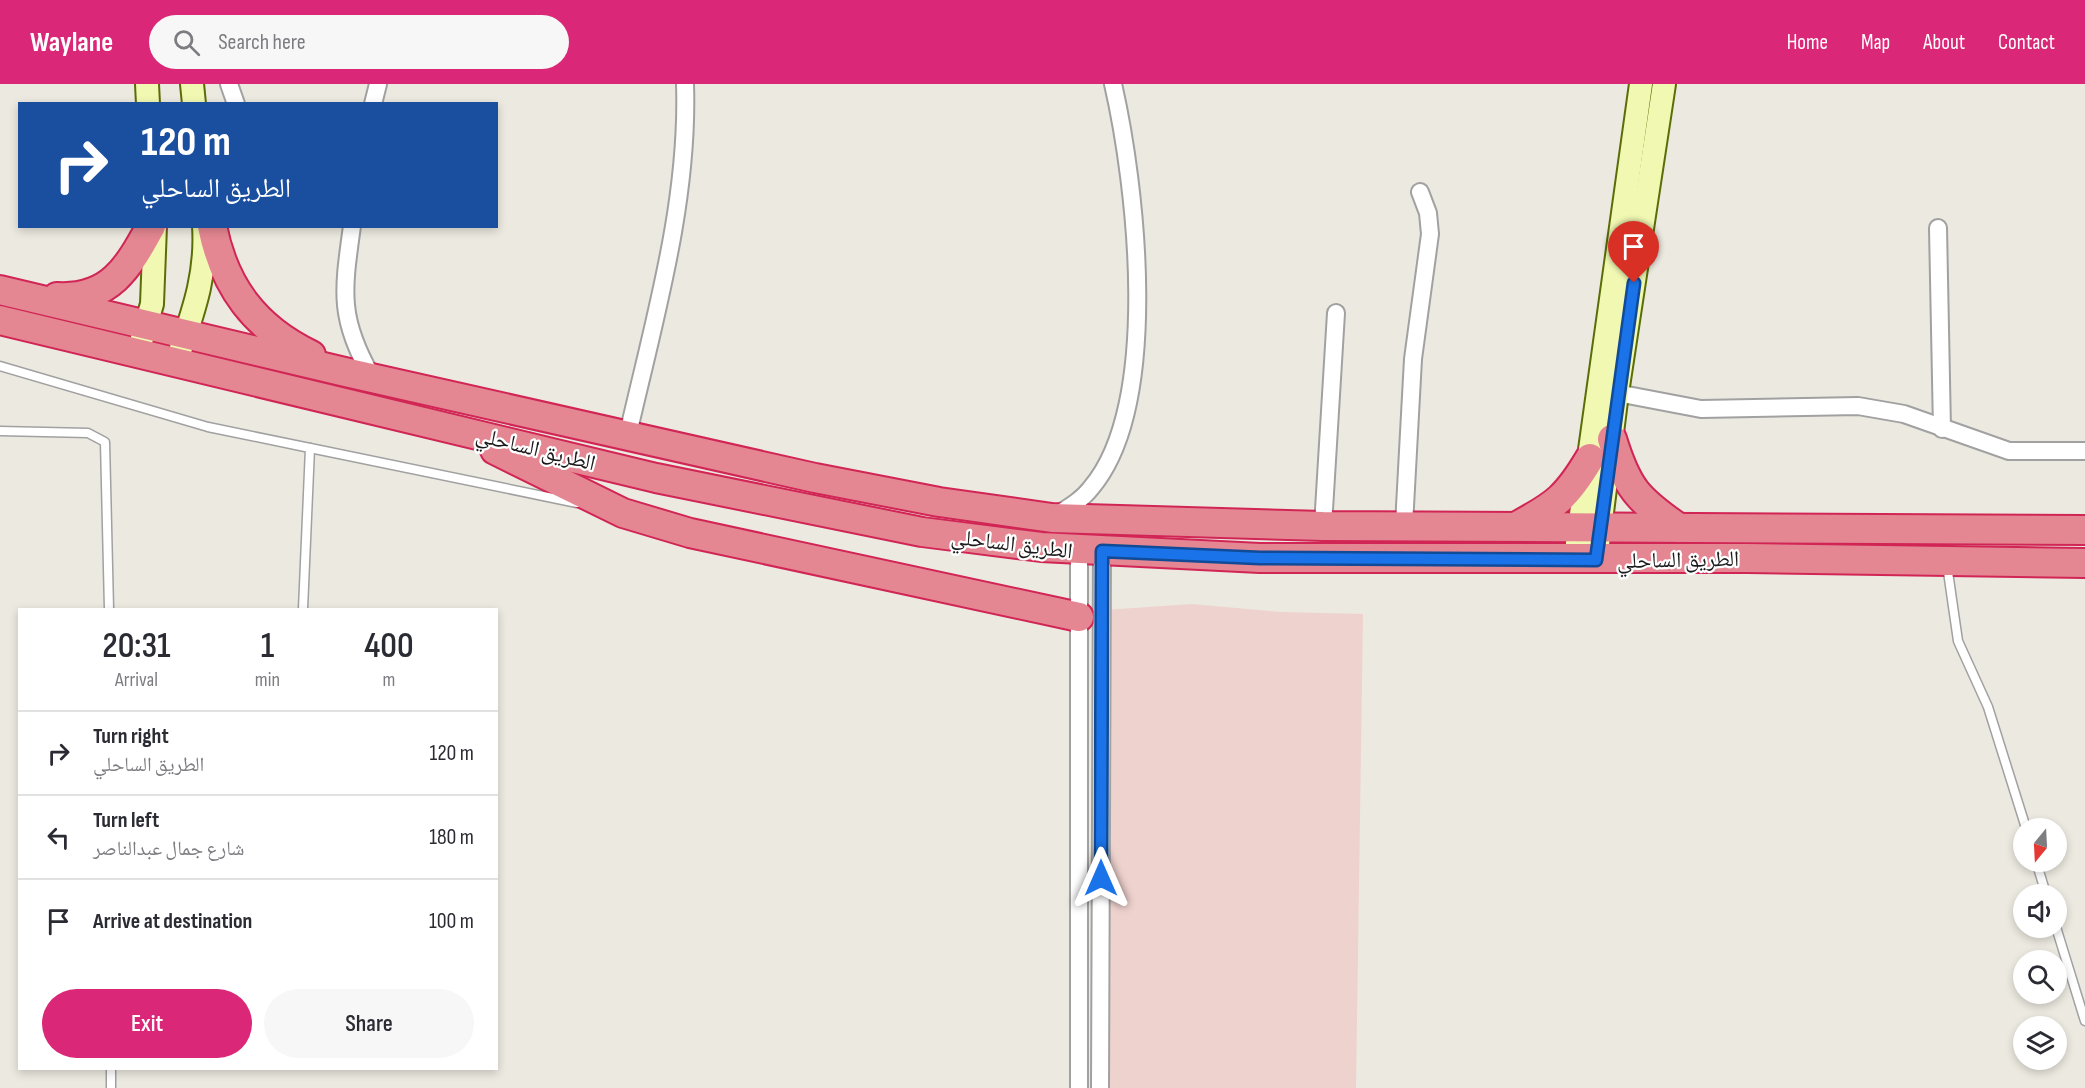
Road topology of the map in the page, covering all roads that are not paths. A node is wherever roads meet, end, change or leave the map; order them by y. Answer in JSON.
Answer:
{"nodes":[{"id":1,"x":147,"y":84,"type":"edge"},
{"id":2,"x":192,"y":84,"type":"edge"},
{"id":3,"x":229,"y":84,"type":"edge"},
{"id":4,"x":378,"y":84,"type":"edge"},
{"id":5,"x":685,"y":84,"type":"edge"},
{"id":6,"x":1113,"y":84,"type":"edge"},
{"id":7,"x":1641,"y":84,"type":"edge"},
{"id":8,"x":1664,"y":84,"type":"edge"},
{"id":9,"x":148,"y":102,"type":"edge"},
{"id":10,"x":194,"y":102,"type":"edge"},
{"id":11,"x":235,"y":102,"type":"edge"},
{"id":12,"x":374,"y":102,"type":"edge"},
{"id":13,"x":1420,"y":192,"type":"dead end"},
{"id":14,"x":152,"y":228,"type":"edge"},
{"id":15,"x":153,"y":228,"type":"edge"},
{"id":16,"x":204,"y":228,"type":"edge"},
{"id":17,"x":212,"y":228,"type":"edge"},
{"id":18,"x":352,"y":228,"type":"edge"},
{"id":19,"x":1938,"y":228,"type":"dead end"},
{"id":20,"x":10,"y":292,"type":"edge"},
{"id":21,"x":1336,"y":313,"type":"dead end"},
{"id":22,"x":0,"y":320,"type":"edge"},
{"id":23,"x":148,"y":324,"type":"junction"},
{"id":24,"x":185,"y":334,"type":"junction"},
{"id":25,"x":138,"y":352,"type":"junction"},
{"id":26,"x":177,"y":361,"type":"junction"},
{"id":27,"x":0,"y":366,"type":"edge"},
{"id":28,"x":359,"y":375,"type":"junction"},
{"id":29,"x":1617,"y":393,"type":"junction"},
{"id":30,"x":445,"y":425,"type":"junction"},
{"id":31,"x":1942,"y":429,"type":"junction"},
{"id":32,"x":0,"y":431,"type":"edge"},
{"id":33,"x":628,"y":434,"type":"junction"},
{"id":34,"x":1612,"y":439,"type":"junction"},
{"id":35,"x":310,"y":448,"type":"junction"},
{"id":36,"x":2085,"y":451,"type":"edge"},
{"id":37,"x":1590,"y":458,"type":"junction"},
{"id":38,"x":623,"y":513,"type":"junction"},
{"id":39,"x":1052,"y":518,"type":"junction"},
{"id":40,"x":1404,"y":525,"type":"junction"},
{"id":41,"x":1323,"y":526,"type":"junction"},
{"id":42,"x":1516,"y":527,"type":"junction"},
{"id":43,"x":1589,"y":528,"type":"junction"},
{"id":44,"x":1679,"y":528,"type":"junction"},
{"id":45,"x":2085,"y":530,"type":"edge"},
{"id":46,"x":1090,"y":551,"type":"junction"},
{"id":47,"x":1585,"y":560,"type":"junction"},
{"id":48,"x":1947,"y":562,"type":"junction"},
{"id":49,"x":2085,"y":563,"type":"edge"},
{"id":50,"x":109,"y":608,"type":"edge"},
{"id":51,"x":303,"y":608,"type":"edge"},
{"id":52,"x":1079,"y":617,"type":"junction"},
{"id":53,"x":2023,"y":818,"type":"edge"},
{"id":54,"x":2059,"y":938,"type":"edge"},
{"id":55,"x":2085,"y":1021,"type":"edge"},
{"id":56,"x":111,"y":1070,"type":"edge"},
{"id":57,"x":111,"y":1088,"type":"edge"},
{"id":58,"x":1079,"y":1088,"type":"edge"},
{"id":59,"x":1100,"y":1088,"type":"edge"}],
"edges":[{"from":1,"to":9,"type":"main road"},
{"from":2,"to":10,"type":"main road"},
{"from":3,"to":11,"type":"street"},
{"from":4,"to":12,"type":"street"},
{"from":5,"to":33,"type":"street"},
{"from":6,"to":39,"type":"street"},
{"from":7,"to":37,"type":"main road"},
{"from":8,"to":29,"type":"main road"},
{"from":13,"to":40,"type":"street"},
{"from":14,"to":20,"type":"highway"},
{"from":15,"to":23,"type":"main road"},
{"from":16,"to":24,"type":"main road"},
{"from":17,"to":28,"type":"highway"},
{"from":18,"to":28,"type":"street"},
{"from":19,"to":31,"type":"street"},
{"from":20,"to":23,"type":"highway","name":"الطريق الساحلي"},
{"from":21,"to":41,"type":"street"},
{"from":22,"to":25,"type":"highway","name":"الطريق الساحلي"},
{"from":23,"to":24,"type":"highway","name":"الطريق الساحلي"},
{"from":23,"to":25,"type":"main road"},
{"from":24,"to":26,"type":"main road"},
{"from":24,"to":28,"type":"highway","name":"الطريق الساحلي"},
{"from":25,"to":26,"type":"highway","name":"الطريق الساحلي"},
{"from":26,"to":30,"type":"highway","name":"الطريق الساحلي"},
{"from":27,"to":35,"type":"lane"},
{"from":28,"to":33,"type":"highway","name":"الطريق الساحلي"},
{"from":29,"to":31,"type":"street"},
{"from":29,"to":34,"type":"main road"},
{"from":30,"to":38,"type":"highway"},
{"from":30,"to":46,"type":"highway","name":"الطريق الساحلي"},
{"from":31,"to":36,"type":"street"},
{"from":32,"to":50,"type":"lane"},
{"from":33,"to":39,"type":"highway","name":"الطريق الساحلي"},
{"from":34,"to":43,"type":"main road"},
{"from":34,"to":44,"type":"highway"},
{"from":35,"to":38,"type":"lane"},
{"from":35,"to":51,"type":"lane"},
{"from":37,"to":42,"type":"highway"},
{"from":37,"to":43,"type":"main road"},
{"from":38,"to":52,"type":"highway"},
{"from":39,"to":41,"type":"highway","name":"الطريق الساحلي"},
{"from":40,"to":41,"type":"highway","name":"الطريق الساحلي"},
{"from":40,"to":42,"type":"highway","name":"الطريق الساحلي"},
{"from":42,"to":43,"type":"highway","name":"الطريق الساحلي"},
{"from":43,"to":44,"type":"highway","name":"الطريق الساحلي"},
{"from":43,"to":47,"type":"main road"},
{"from":44,"to":45,"type":"highway","name":"الطريق الساحلي"},
{"from":46,"to":47,"type":"highway","name":"الطريق الساحلي"},
{"from":46,"to":52,"type":"street"},
{"from":46,"to":59,"type":"street"},
{"from":47,"to":48,"type":"highway","name":"الطريق الساحلي"},
{"from":48,"to":49,"type":"highway","name":"الطريق الساحلي"},
{"from":48,"to":53,"type":"lane"},
{"from":52,"to":58,"type":"street"},
{"from":54,"to":55,"type":"lane"},
{"from":56,"to":57,"type":"lane"}]}
